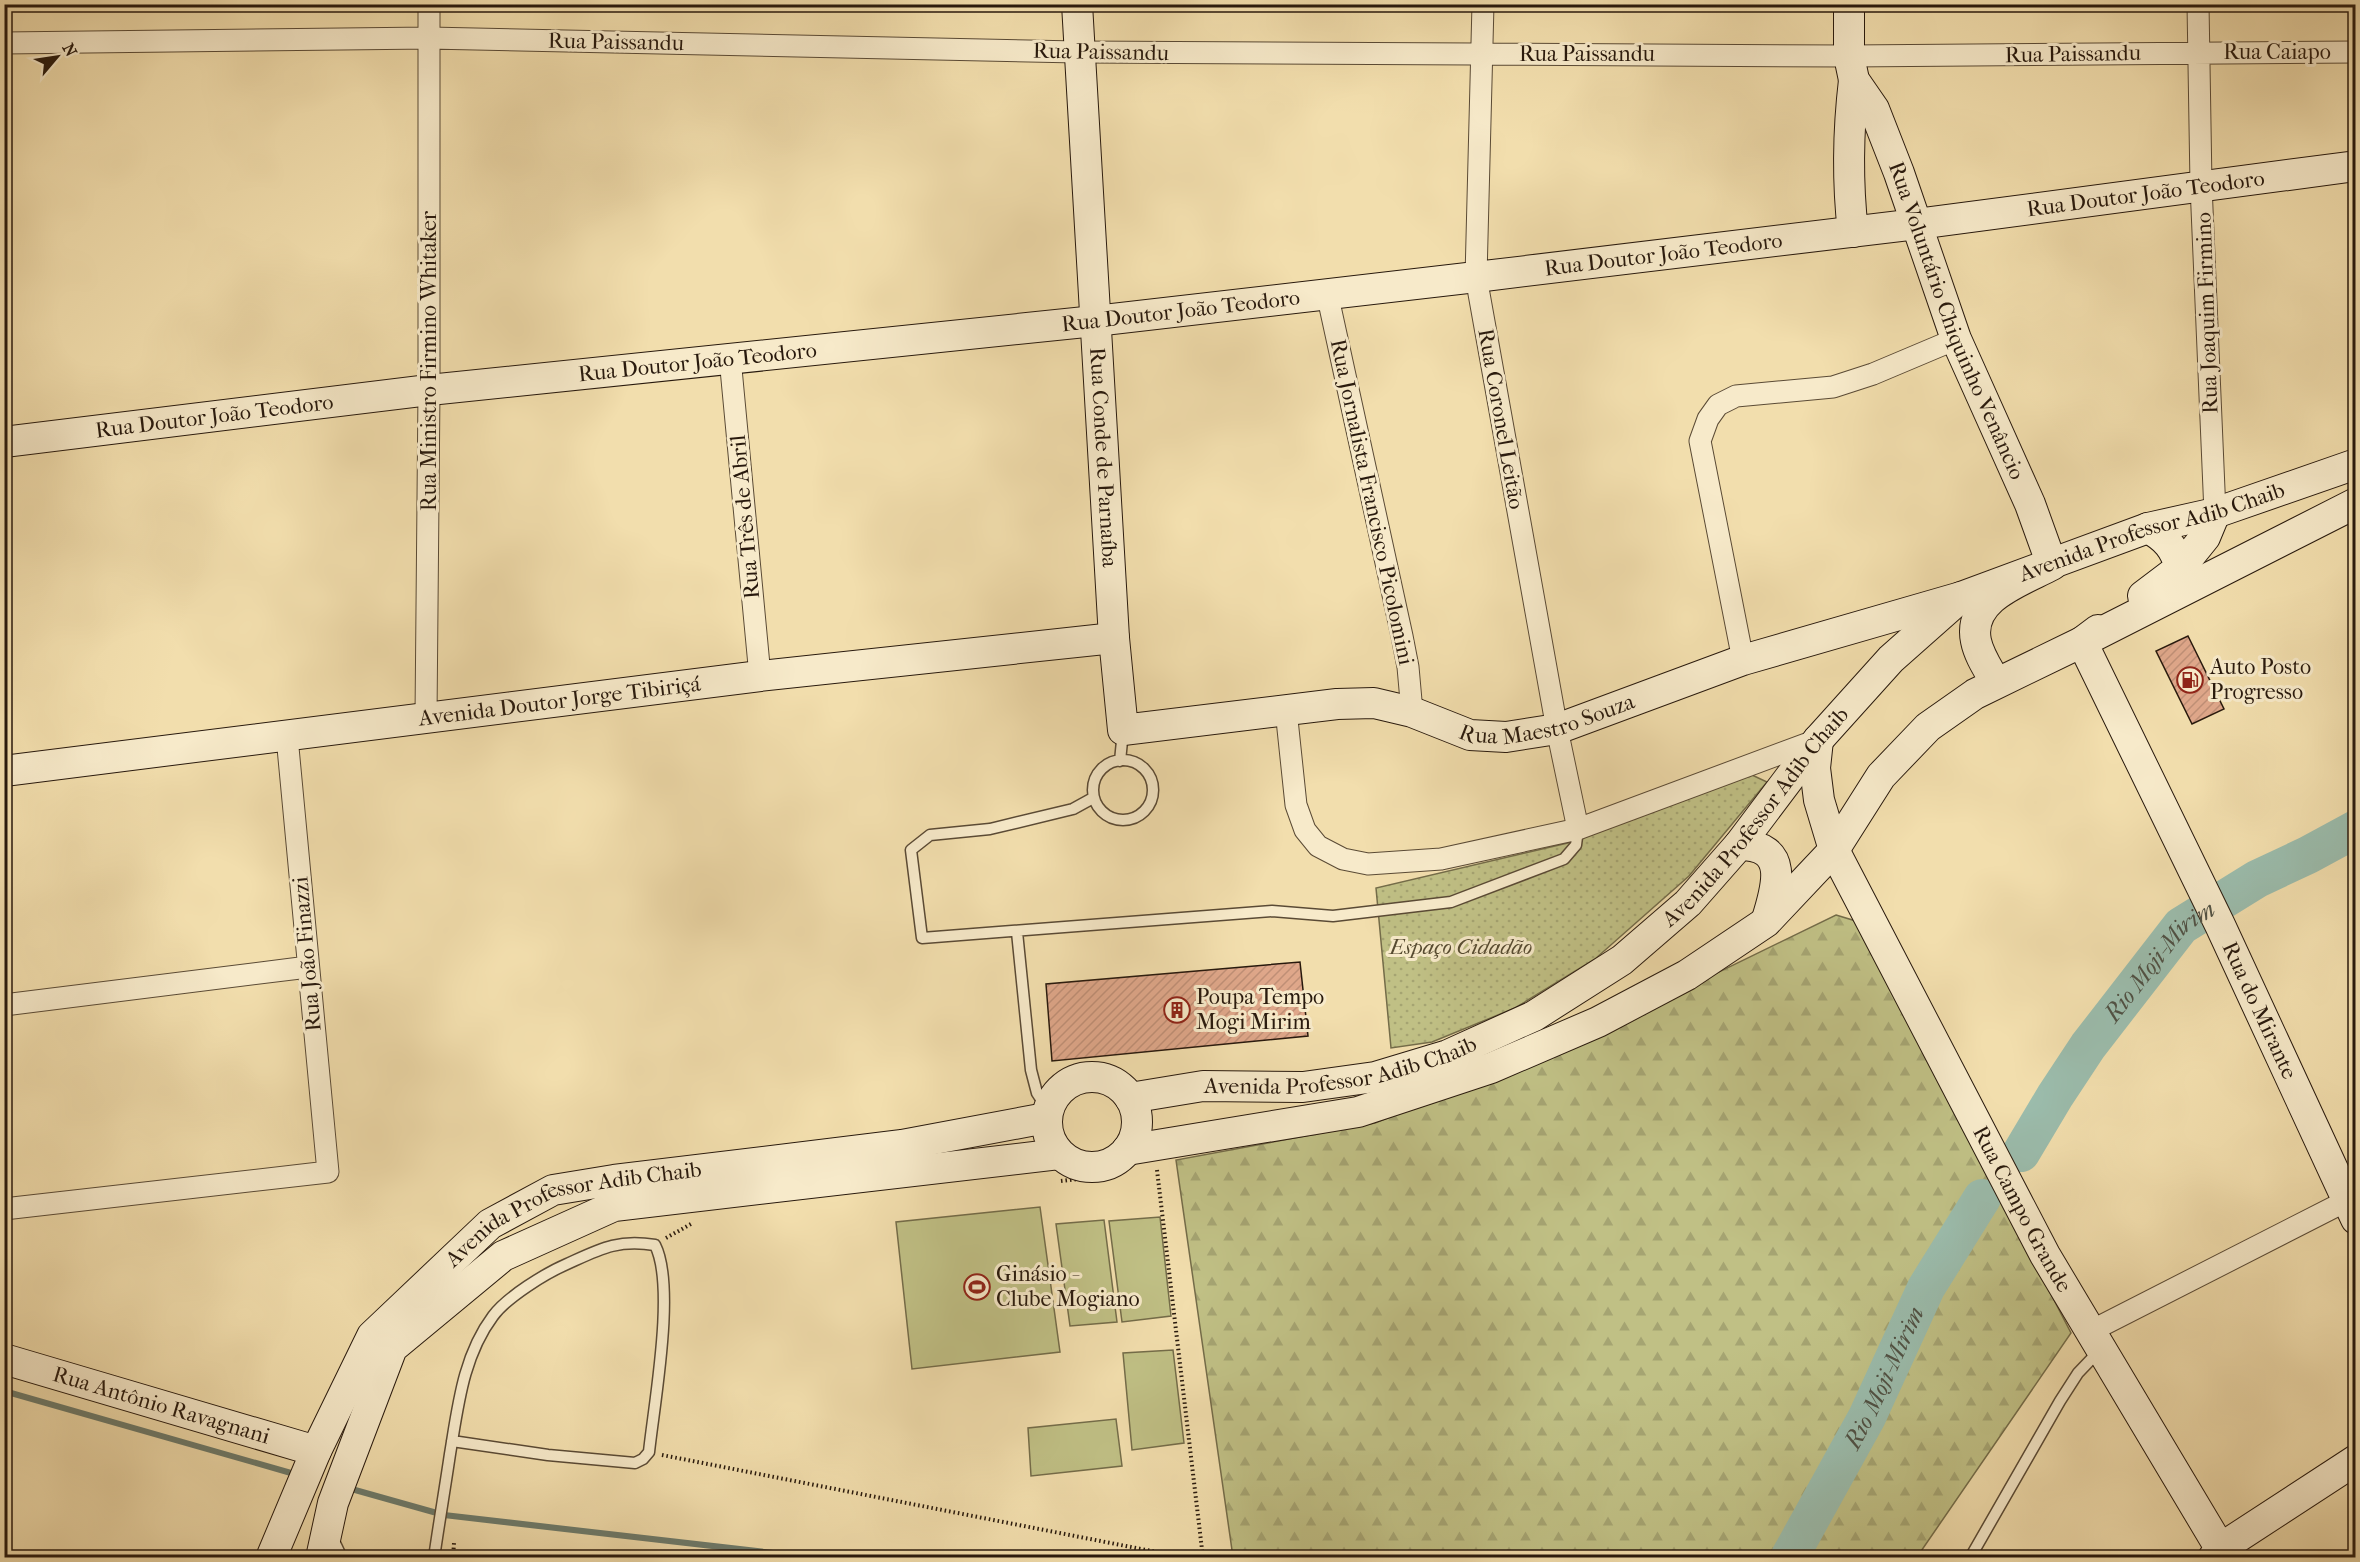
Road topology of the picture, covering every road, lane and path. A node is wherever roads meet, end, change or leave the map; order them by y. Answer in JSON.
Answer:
{"nodes":[{"id":1,"x":429,"y":4,"type":"edge"},
{"id":2,"x":1077,"y":4,"type":"edge"},
{"id":3,"x":1483,"y":4,"type":"edge"},
{"id":4,"x":1849,"y":4,"type":"edge"},
{"id":5,"x":2198,"y":4,"type":"edge"},
{"id":6,"x":429,"y":38,"type":"junction"},
{"id":7,"x":4,"y":43,"type":"edge"},
{"id":8,"x":1078,"y":52,"type":"junction"},
{"id":9,"x":2199,"y":52,"type":"junction"},
{"id":10,"x":2355,"y":52,"type":"edge"},
{"id":11,"x":1482,"y":54,"type":"junction"},
{"id":12,"x":1851,"y":68,"type":"junction"},
{"id":13,"x":2355,"y":166,"type":"edge"},
{"id":14,"x":2201,"y":185,"type":"junction"},
{"id":15,"x":1917,"y":224,"type":"junction"},
{"id":16,"x":1853,"y":232,"type":"junction"},
{"id":17,"x":1476,"y":277,"type":"junction"},
{"id":18,"x":1327,"y":293,"type":"junction"},
{"id":19,"x":1095,"y":321,"type":"junction"},
{"id":20,"x":1956,"y":339,"type":"junction"},
{"id":21,"x":730,"y":358,"type":"junction"},
{"id":22,"x":429,"y":390,"type":"junction"},
{"id":23,"x":4,"y":442,"type":"edge"},
{"id":24,"x":2355,"y":464,"type":"edge"},
{"id":25,"x":2355,"y":503,"type":"edge"},
{"id":26,"x":2215,"y":513,"type":"junction"},
{"id":27,"x":2148,"y":528,"type":"junction"},
{"id":28,"x":2052,"y":564,"type":"junction"},
{"id":29,"x":2180,"y":568,"type":"junction"},
{"id":30,"x":1961,"y":597,"type":"junction"},
{"id":31,"x":1114,"y":638,"type":"junction"},
{"id":32,"x":2082,"y":642,"type":"junction"},
{"id":33,"x":1743,"y":660,"type":"junction"},
{"id":34,"x":760,"y":676,"type":"junction"},
{"id":35,"x":1996,"y":683,"type":"junction"},
{"id":36,"x":1286,"y":710,"type":"junction"},
{"id":37,"x":1412,"y":712,"type":"junction"},
{"id":38,"x":426,"y":717,"type":"junction"},
{"id":39,"x":1557,"y":729,"type":"junction"},
{"id":40,"x":1123,"y":730,"type":"junction"},
{"id":41,"x":287,"y":737,"type":"junction"},
{"id":42,"x":1818,"y":740,"type":"junction"},
{"id":43,"x":1120,"y":760,"type":"junction"},
{"id":44,"x":4,"y":771,"type":"edge"},
{"id":45,"x":1093,"y":798,"type":"junction"},
{"id":46,"x":1578,"y":829,"type":"junction"},
{"id":47,"x":1738,"y":845,"type":"junction"},
{"id":48,"x":1834,"y":850,"type":"junction"},
{"id":49,"x":1766,"y":922,"type":"junction"},
{"id":50,"x":1017,"y":932,"type":"junction"},
{"id":51,"x":308,"y":967,"type":"junction"},
{"id":52,"x":4,"y":1005,"type":"edge"},
{"id":53,"x":1130,"y":1098,"type":"junction"},
{"id":54,"x":1047,"y":1114,"type":"junction"},
{"id":55,"x":1059,"y":1154,"type":"junction"},
{"id":56,"x":1131,"y":1165,"type":"junction"},
{"id":57,"x":1050,"y":1182,"type":"dead end"},
{"id":58,"x":4,"y":1209,"type":"edge"},
{"id":59,"x":2351,"y":1210,"type":"edge"},
{"id":60,"x":695,"y":1221,"type":"dead end"},
{"id":61,"x":655,"y":1245,"type":"junction"},
{"id":62,"x":2096,"y":1340,"type":"junction"},
{"id":63,"x":4,"y":1359,"type":"edge"},
{"id":64,"x":452,"y":1441,"type":"junction"},
{"id":65,"x":649,"y":1452,"type":"junction"},
{"id":66,"x":2355,"y":1460,"type":"edge"},
{"id":67,"x":307,"y":1471,"type":"junction"},
{"id":68,"x":330,"y":1516,"type":"junction"},
{"id":69,"x":455,"y":1534,"type":"dead end"},
{"id":70,"x":2220,"y":1554,"type":"edge"},
{"id":71,"x":271,"y":1557,"type":"edge"},
{"id":72,"x":321,"y":1557,"type":"edge"},
{"id":73,"x":342,"y":1557,"type":"edge"},
{"id":74,"x":434,"y":1557,"type":"edge"},
{"id":75,"x":453,"y":1557,"type":"edge"},
{"id":76,"x":1187,"y":1557,"type":"edge"},
{"id":77,"x":1203,"y":1557,"type":"edge"},
{"id":78,"x":1970,"y":1557,"type":"edge"}],
"edges":[{"from":1,"to":6,"type":"street","name":"Rua Ministro Firmino Whitaker"},
{"from":2,"to":8,"type":"street","name":"Rua Conde de Parnaíba"},
{"from":3,"to":11,"type":"street","name":"Rua Coronel Leitão"},
{"from":4,"to":12,"type":"street"},
{"from":5,"to":9,"type":"street","name":"Rua Joaquim Firmino"},
{"from":6,"to":7,"type":"street","name":"Rua Paissandu"},
{"from":6,"to":8,"type":"street","name":"Rua Paissandu"},
{"from":6,"to":22,"type":"street","name":"Rua Ministro Firmino Whitaker"},
{"from":8,"to":11,"type":"street","name":"Rua Paissandu"},
{"from":8,"to":19,"type":"street","name":"Rua Conde de Parnaíba"},
{"from":9,"to":10,"type":"street","name":"Rua Caiapo"},
{"from":9,"to":12,"type":"street","name":"Rua Paissandu"},
{"from":9,"to":14,"type":"street","name":"Rua Joaquim Firmino"},
{"from":11,"to":12,"type":"street","name":"Rua Paissandu"},
{"from":11,"to":17,"type":"street","name":"Rua Coronel Leitão"},
{"from":12,"to":15,"type":"street","name":"Rua Voluntário Chiquinho Venâncio"},
{"from":12,"to":16,"type":"street"},
{"from":13,"to":14,"type":"street","name":"Rua Doutor João Teodoro"},
{"from":14,"to":15,"type":"street","name":"Rua Doutor João Teodoro"},
{"from":14,"to":26,"type":"street","name":"Rua Joaquim Firmino"},
{"from":15,"to":16,"type":"street","name":"Rua Doutor João Teodoro"},
{"from":15,"to":20,"type":"street","name":"Rua Voluntário Chiquinho Venâncio"},
{"from":16,"to":17,"type":"street","name":"Rua Doutor João Teodoro"},
{"from":17,"to":18,"type":"street","name":"Rua Doutor João Teodoro"},
{"from":17,"to":39,"type":"street","name":"Rua Coronel Leitão"},
{"from":18,"to":19,"type":"street","name":"Rua Doutor João Teodoro"},
{"from":18,"to":37,"type":"street","name":"Rua Jornalista Francisco Picolomini"},
{"from":19,"to":21,"type":"street","name":"Rua Doutor João Teodoro"},
{"from":19,"to":31,"type":"street","name":"Rua Conde de Parnaíba"},
{"from":20,"to":28,"type":"street","name":"Rua Voluntário Chiquinho Venâncio"},
{"from":20,"to":33,"type":"street"},
{"from":21,"to":22,"type":"street","name":"Rua Doutor João Teodoro"},
{"from":21,"to":34,"type":"street","name":"Rua Três de Abril"},
{"from":22,"to":23,"type":"street","name":"Rua Doutor João Teodoro"},
{"from":22,"to":38,"type":"street","name":"Rua Ministro Firmino Whitaker"},
{"from":24,"to":26,"type":"street","name":"Avenida Professor Adib Chaib"},
{"from":25,"to":32,"type":"street","name":"Avenida Professor Adib Chaib"},
{"from":26,"to":27,"type":"street","name":"Avenida Professor Adib Chaib"},
{"from":26,"to":29,"type":"street"},
{"from":27,"to":28,"type":"street","name":"Avenida Professor Adib Chaib"},
{"from":27,"to":29,"type":"street"},
{"from":28,"to":30,"type":"street","name":"Avenida Professor Adib Chaib"},
{"from":28,"to":35,"type":"street"},
{"from":29,"to":32,"type":"street"},
{"from":30,"to":33,"type":"street","name":"Rua Maestro Souza"},
{"from":30,"to":42,"type":"street","name":"Avenida Professor Adib Chaib"},
{"from":31,"to":34,"type":"street","name":"Avenida Doutor Jorge Tibiriçá"},
{"from":31,"to":40,"type":"street","name":"Rua Conde de Parnaíba"},
{"from":32,"to":35,"type":"street","name":"Avenida Professor Adib Chaib"},
{"from":32,"to":59,"type":"street","name":"Rua do Mirante"},
{"from":33,"to":39,"type":"street","name":"Rua Maestro Souza"},
{"from":34,"to":38,"type":"street","name":"Avenida Doutor Jorge Tibiriçá"},
{"from":35,"to":48,"type":"street","name":"Avenida Professor Adib Chaib"},
{"from":36,"to":37,"type":"street","name":"Rua Maestro Souza"},
{"from":36,"to":40,"type":"street","name":"Rua Maestro Souza"},
{"from":36,"to":46,"type":"street"},
{"from":37,"to":39,"type":"street","name":"Rua Maestro Souza"},
{"from":38,"to":41,"type":"street","name":"Avenida Doutor Jorge Tibiriçá"},
{"from":39,"to":46,"type":"street","name":"Rua Coronel Leitão"},
{"from":40,"to":43,"type":"lane"},
{"from":41,"to":44,"type":"street","name":"Avenida Doutor Jorge Tibiriçá"},
{"from":41,"to":51,"type":"street","name":"Rua João Finazzi"},
{"from":42,"to":46,"type":"street"},
{"from":42,"to":47,"type":"street","name":"Avenida Professor Adib Chaib"},
{"from":42,"to":48,"type":"street","name":"Rua Campo Grande"},
{"from":43,"to":45,"type":"lane"},
{"from":43,"to":45,"type":"lane"},
{"from":45,"to":50,"type":"lane"},
{"from":46,"to":50,"type":"lane"},
{"from":47,"to":49,"type":"street"},
{"from":47,"to":53,"type":"street","name":"Avenida Professor Adib Chaib"},
{"from":48,"to":49,"type":"street","name":"Avenida Professor Adib Chaib"},
{"from":48,"to":62,"type":"street","name":"Rua Campo Grande"},
{"from":49,"to":56,"type":"street","name":"Avenida Professor Adib Chaib"},
{"from":50,"to":54,"type":"lane"},
{"from":51,"to":52,"type":"street"},
{"from":51,"to":58,"type":"street","name":"Rua João Finazzi"},
{"from":53,"to":54,"type":"street"},
{"from":53,"to":56,"type":"street"},
{"from":54,"to":55,"type":"street"},
{"from":54,"to":67,"type":"street","name":"Avenida Professor Adib Chaib"},
{"from":55,"to":56,"type":"street"},
{"from":55,"to":68,"type":"street","name":"Avenida Professor Adib Chaib"},
{"from":56,"to":57,"type":"path"},
{"from":56,"to":77,"type":"path"},
{"from":59,"to":62,"type":"street"},
{"from":60,"to":61,"type":"path"},
{"from":61,"to":64,"type":"lane"},
{"from":61,"to":65,"type":"lane"},
{"from":62,"to":70,"type":"street","name":"Rua Campo Grande"},
{"from":62,"to":78,"type":"lane"},
{"from":63,"to":67,"type":"street","name":"Rua Antônio Ravagnani"},
{"from":64,"to":65,"type":"lane"},
{"from":64,"to":74,"type":"lane"},
{"from":65,"to":76,"type":"path"},
{"from":66,"to":70,"type":"street"},
{"from":67,"to":71,"type":"street","name":"Avenida Professor Adib Chaib"},
{"from":68,"to":72,"type":"street","name":"Avenida Professor Adib Chaib"},
{"from":68,"to":73,"type":"lane"},
{"from":69,"to":75,"type":"path"}]}
